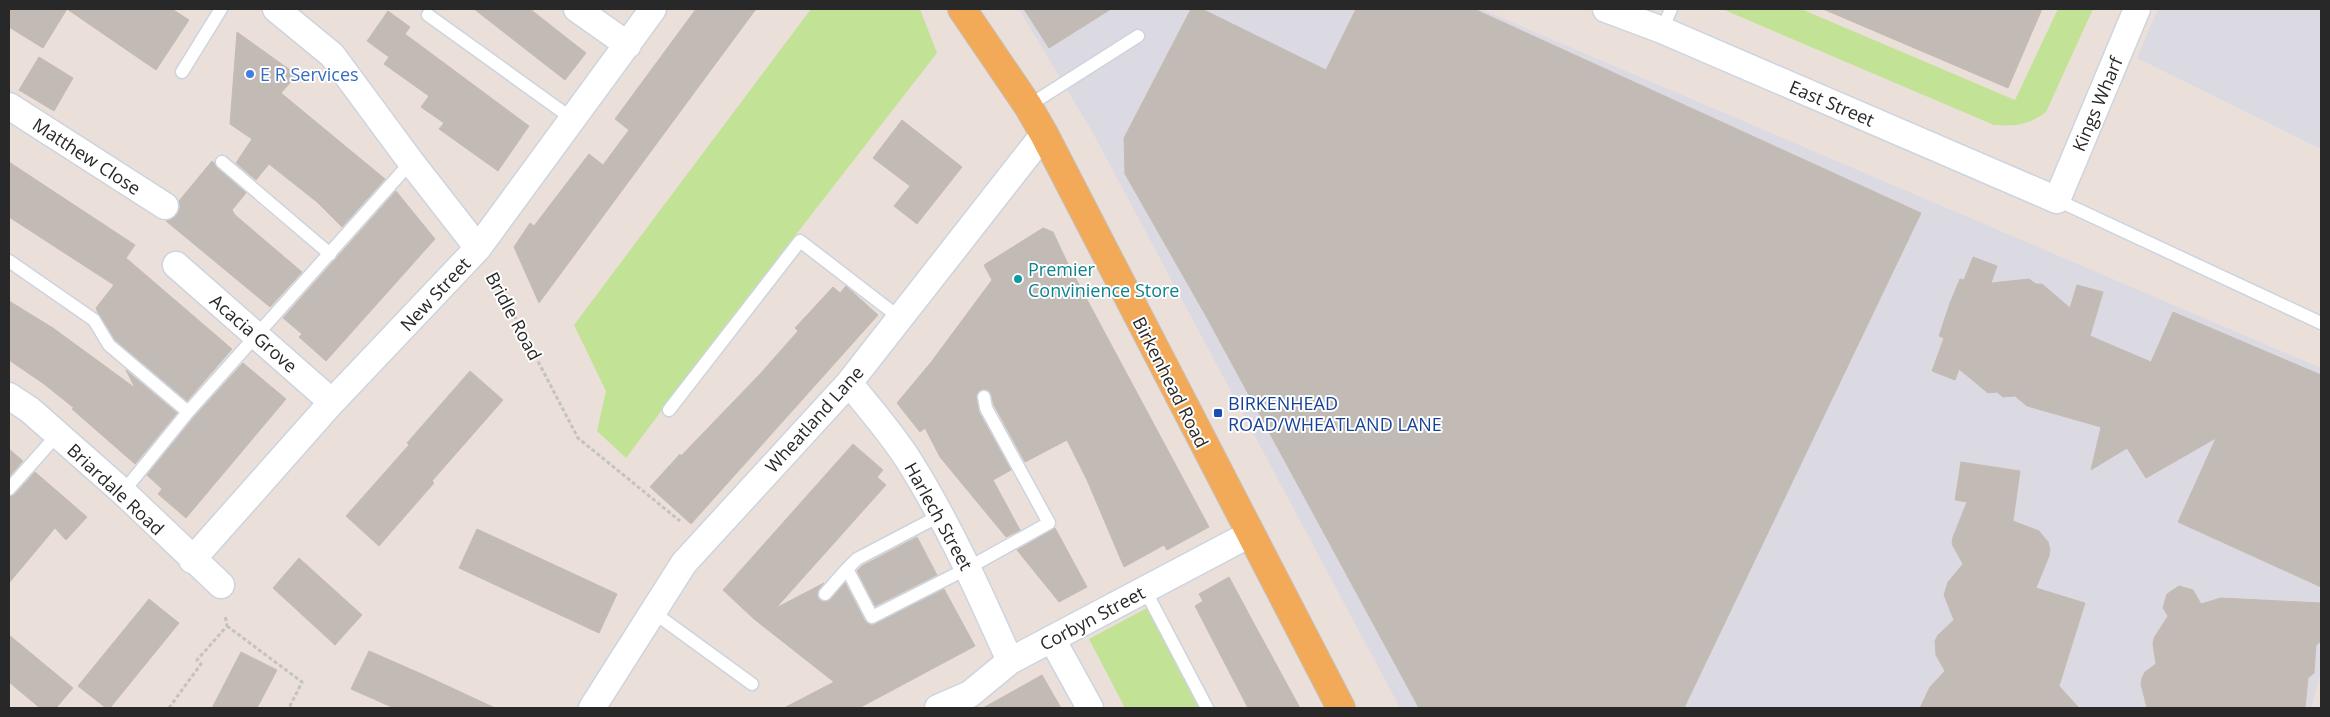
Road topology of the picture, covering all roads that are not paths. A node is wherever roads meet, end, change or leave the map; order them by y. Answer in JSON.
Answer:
{"nodes":[{"id":1,"x":221,"y":9,"type":"edge"},
{"id":2,"x":276,"y":9,"type":"edge"},
{"id":3,"x":577,"y":9,"type":"edge"},
{"id":4,"x":653,"y":9,"type":"edge"},
{"id":5,"x":962,"y":9,"type":"edge"},
{"id":6,"x":1610,"y":9,"type":"edge"},
{"id":7,"x":2137,"y":9,"type":"edge"},
{"id":8,"x":428,"y":14,"type":"dead end"},
{"id":9,"x":1666,"y":19,"type":"edge"},
{"id":10,"x":1138,"y":36,"type":"dead end"},
{"id":11,"x":628,"y":45,"type":"junction"},
{"id":12,"x":182,"y":72,"type":"dead end"},
{"id":13,"x":9,"y":106,"type":"edge"},
{"id":14,"x":1028,"y":106,"type":"junction"},
{"id":15,"x":574,"y":120,"type":"junction"},
{"id":16,"x":1044,"y":134,"type":"junction"},
{"id":17,"x":222,"y":162,"type":"dead end"},
{"id":18,"x":411,"y":162,"type":"junction"},
{"id":19,"x":2057,"y":200,"type":"junction"},
{"id":20,"x":165,"y":206,"type":"dead end"},
{"id":21,"x":478,"y":248,"type":"junction"},
{"id":22,"x":330,"y":254,"type":"junction"},
{"id":23,"x":9,"y":261,"type":"edge"},
{"id":24,"x":176,"y":265,"type":"dead end"},
{"id":25,"x":900,"y":318,"type":"junction"},
{"id":26,"x":2321,"y":323,"type":"edge"},
{"id":27,"x":257,"y":335,"type":"junction"},
{"id":28,"x":849,"y":383,"type":"junction"},
{"id":29,"x":9,"y":396,"type":"edge"},
{"id":30,"x":984,"y":396,"type":"dead end"},
{"id":31,"x":332,"y":402,"type":"junction"},
{"id":32,"x":669,"y":410,"type":"dead end"},
{"id":33,"x":188,"y":412,"type":"junction"},
{"id":34,"x":57,"y":435,"type":"junction"},
{"id":35,"x":9,"y":489,"type":"edge"},
{"id":36,"x":123,"y":492,"type":"junction"},
{"id":37,"x":941,"y":515,"type":"junction"},
{"id":38,"x":1250,"y":534,"type":"junction"},
{"id":39,"x":192,"y":560,"type":"junction"},
{"id":40,"x":968,"y":568,"type":"junction"},
{"id":41,"x":847,"y":569,"type":"junction"},
{"id":42,"x":221,"y":585,"type":"road end"},
{"id":43,"x":1145,"y":590,"type":"junction"},
{"id":44,"x":825,"y":594,"type":"dead end"},
{"id":45,"x":653,"y":612,"type":"junction"},
{"id":46,"x":1052,"y":639,"type":"junction"},
{"id":47,"x":1010,"y":661,"type":"junction"},
{"id":48,"x":752,"y":684,"type":"dead end"},
{"id":49,"x":974,"y":701,"type":"edge"},
{"id":50,"x":592,"y":708,"type":"edge"},
{"id":51,"x":938,"y":708,"type":"edge"},
{"id":52,"x":1090,"y":708,"type":"edge"},
{"id":53,"x":1208,"y":708,"type":"edge"},
{"id":54,"x":1341,"y":708,"type":"edge"}],
"edges":[{"from":1,"to":12,"type":"lane"},
{"from":2,"to":18,"type":"street"},
{"from":3,"to":11,"type":"street"},
{"from":4,"to":11,"type":"street","name":"New Street"},
{"from":5,"to":14,"type":"main road","name":"Birkenhead Road"},
{"from":6,"to":9,"type":"street","name":"East Street"},
{"from":7,"to":19,"type":"street","name":"Kings Wharf"},
{"from":8,"to":15,"type":"lane"},
{"from":9,"to":19,"type":"street","name":"East Street"},
{"from":10,"to":14,"type":"lane"},
{"from":11,"to":15,"type":"street","name":"New Street"},
{"from":13,"to":20,"type":"street","name":"Matthew Close"},
{"from":14,"to":16,"type":"main road","name":"Birkenhead Road"},
{"from":15,"to":21,"type":"street","name":"New Street"},
{"from":16,"to":25,"type":"street","name":"Wheatland Lane"},
{"from":16,"to":38,"type":"main road","name":"Birkenhead Road"},
{"from":17,"to":22,"type":"lane"},
{"from":18,"to":21,"type":"street"},
{"from":18,"to":22,"type":"lane"},
{"from":19,"to":26,"type":"lane"},
{"from":21,"to":31,"type":"street","name":"New Street"},
{"from":22,"to":27,"type":"lane"},
{"from":23,"to":33,"type":"lane"},
{"from":24,"to":27,"type":"street","name":"Acacia Grove"},
{"from":25,"to":28,"type":"street","name":"Wheatland Lane"},
{"from":25,"to":32,"type":"lane"},
{"from":27,"to":31,"type":"street","name":"Acacia Grove"},
{"from":27,"to":33,"type":"lane"},
{"from":28,"to":37,"type":"street","name":"Harlech Street"},
{"from":28,"to":45,"type":"street","name":"Wheatland Lane"},
{"from":29,"to":34,"type":"street","name":"Briardale Road"},
{"from":30,"to":40,"type":"lane"},
{"from":31,"to":39,"type":"street","name":"New Street"},
{"from":33,"to":36,"type":"lane"},
{"from":34,"to":35,"type":"lane"},
{"from":34,"to":36,"type":"street","name":"Briardale Road"},
{"from":36,"to":39,"type":"street","name":"Briardale Road"},
{"from":37,"to":40,"type":"street","name":"Harlech Street"},
{"from":37,"to":41,"type":"lane"},
{"from":38,"to":43,"type":"street","name":"Corbyn Street"},
{"from":38,"to":54,"type":"main road","name":"Birkenhead Road"},
{"from":39,"to":42,"type":"street","name":"Briardale Road"},
{"from":40,"to":41,"type":"lane"},
{"from":40,"to":47,"type":"street","name":"Harlech Street"},
{"from":41,"to":44,"type":"lane"},
{"from":43,"to":46,"type":"street","name":"Corbyn Street"},
{"from":43,"to":53,"type":"lane"},
{"from":45,"to":48,"type":"lane"},
{"from":45,"to":50,"type":"street","name":"Wheatland Lane"},
{"from":46,"to":47,"type":"street","name":"Corbyn Street"},
{"from":46,"to":52,"type":"street"},
{"from":47,"to":49,"type":"street","name":"Corbyn Street"},
{"from":49,"to":51,"type":"street","name":"Corbyn Street"}]}
